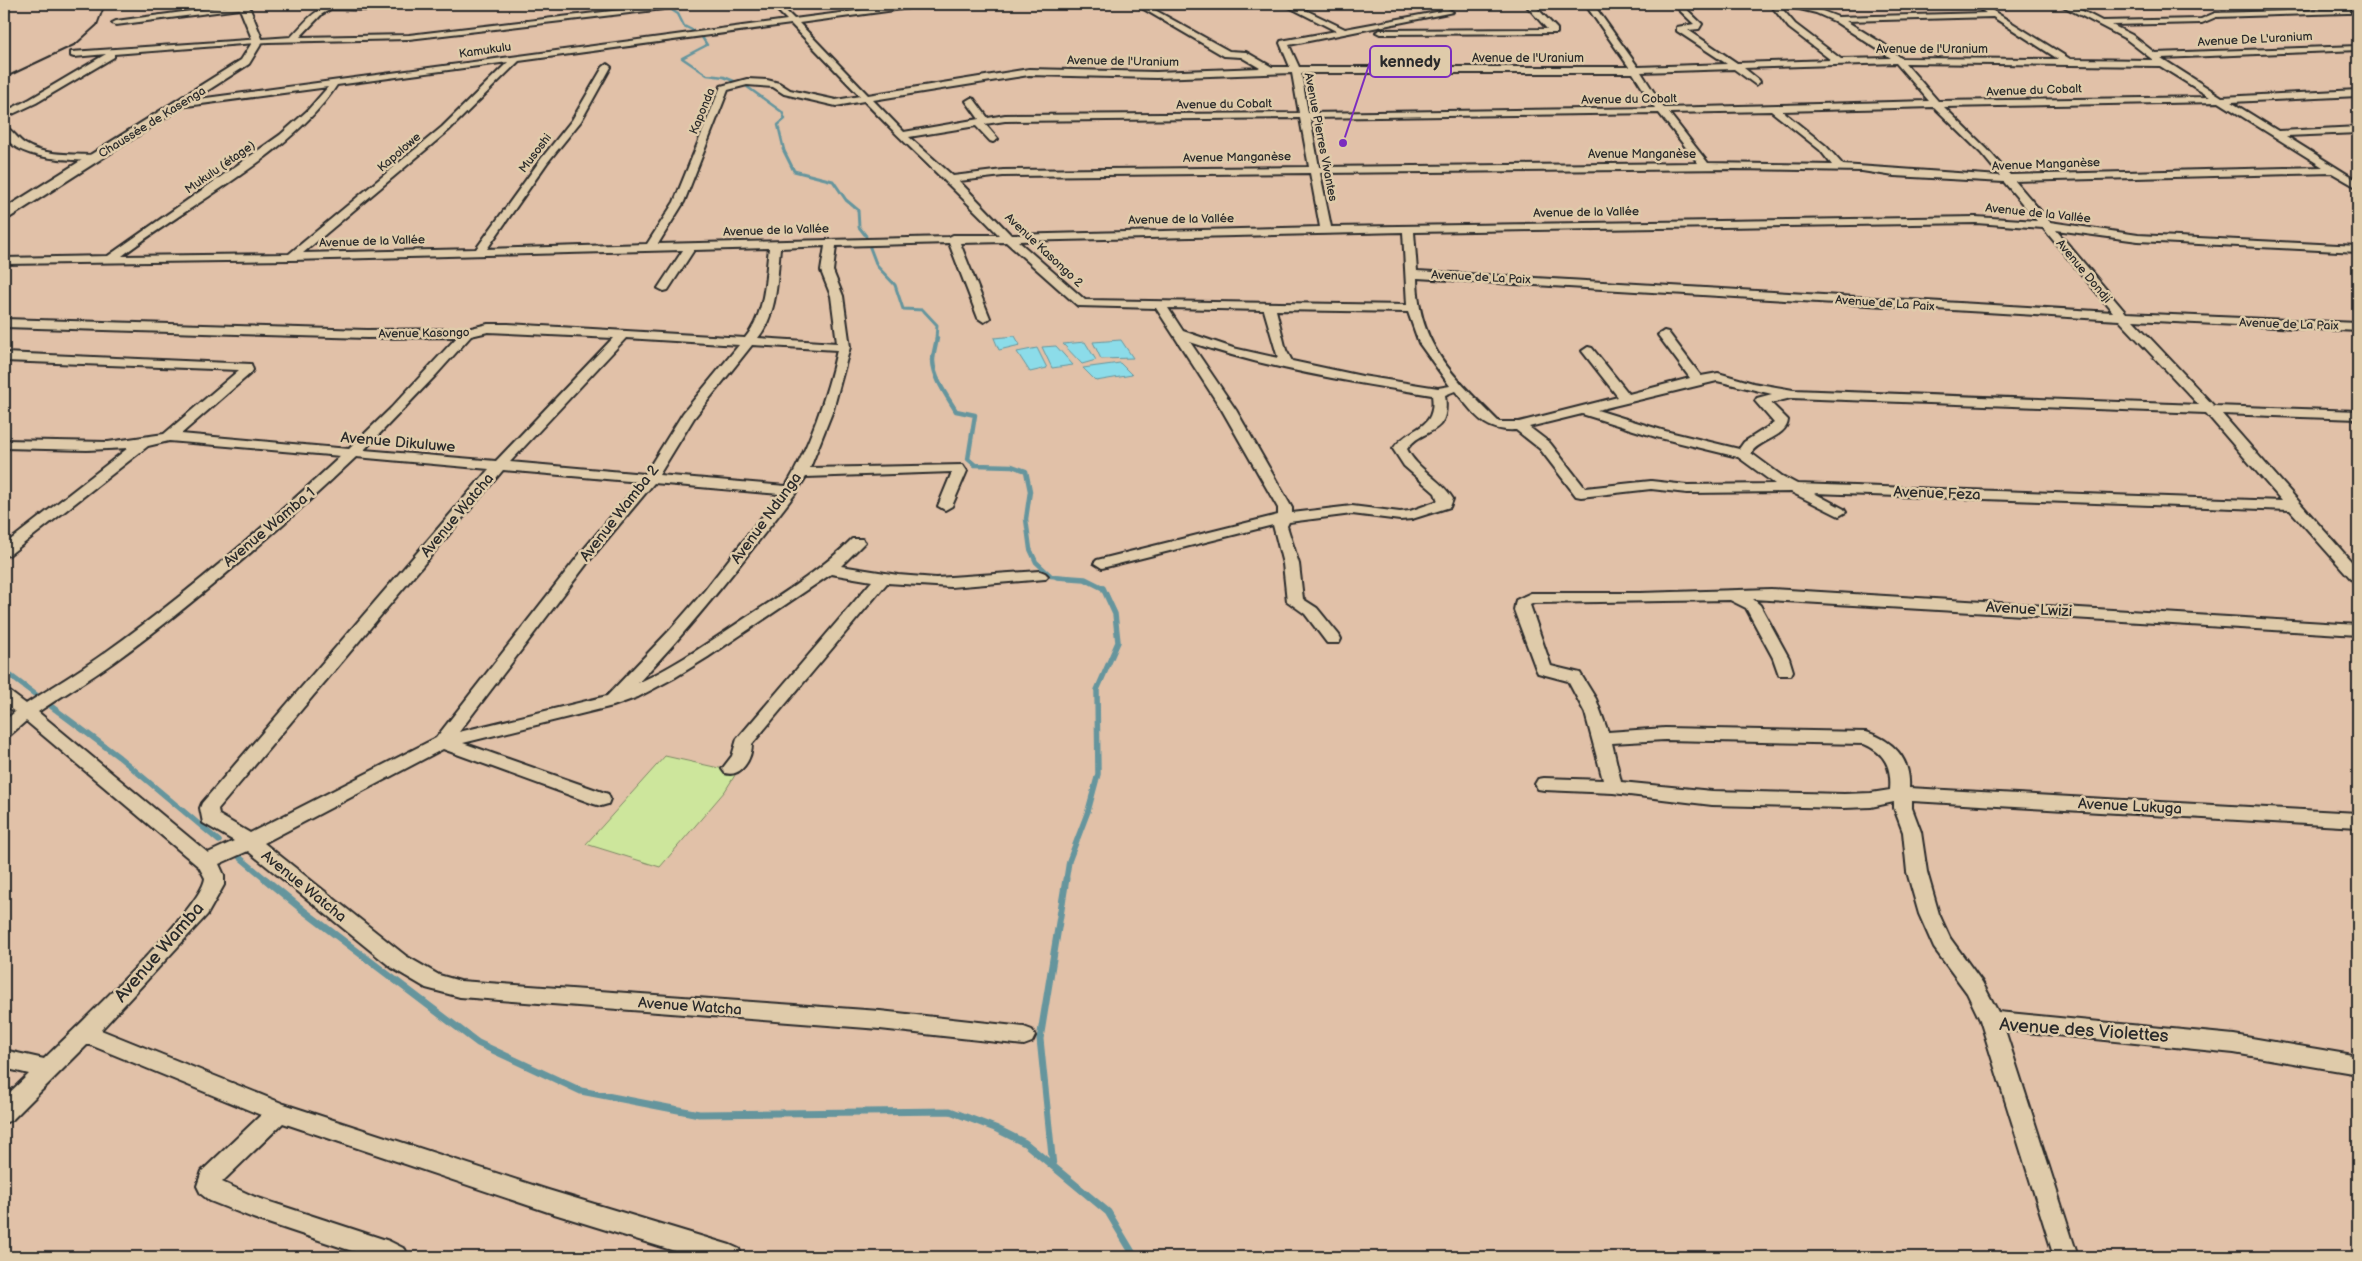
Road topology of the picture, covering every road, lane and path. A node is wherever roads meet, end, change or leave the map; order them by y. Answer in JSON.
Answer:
{"nodes":[{"id":1,"x":415,"y":4,"type":"edge"},
{"id":2,"x":689,"y":4,"type":"edge"},
{"id":3,"x":775,"y":4,"type":"edge"},
{"id":4,"x":924,"y":4,"type":"edge"},
{"id":5,"x":1139,"y":4,"type":"edge"},
{"id":6,"x":1287,"y":4,"type":"edge"},
{"id":7,"x":1435,"y":4,"type":"edge"},
{"id":8,"x":1529,"y":4,"type":"edge"},
{"id":9,"x":1589,"y":4,"type":"edge"},
{"id":10,"x":1677,"y":4,"type":"edge"},
{"id":11,"x":1774,"y":4,"type":"edge"},
{"id":12,"x":1783,"y":4,"type":"edge"},
{"id":13,"x":1977,"y":4,"type":"edge"},
{"id":14,"x":2063,"y":4,"type":"edge"},
{"id":15,"x":2223,"y":4,"type":"edge"},
{"id":16,"x":2333,"y":4,"type":"edge"},
{"id":17,"x":243,"y":5,"type":"edge"},
{"id":18,"x":1934,"y":8,"type":"dead end"},
{"id":19,"x":2348,"y":11,"type":"junction"},
{"id":20,"x":2246,"y":14,"type":"junction"},
{"id":21,"x":1997,"y":15,"type":"junction"},
{"id":22,"x":1948,"y":16,"type":"junction"},
{"id":23,"x":2357,"y":17,"type":"dead end"},
{"id":24,"x":1837,"y":19,"type":"junction"},
{"id":25,"x":794,"y":22,"type":"junction"},
{"id":26,"x":116,"y":23,"type":"dead end"},
{"id":27,"x":2100,"y":23,"type":"junction"},
{"id":28,"x":1341,"y":30,"type":"junction"},
{"id":29,"x":294,"y":39,"type":"junction"},
{"id":30,"x":258,"y":41,"type":"junction"},
{"id":31,"x":2358,"y":48,"type":"edge"},
{"id":32,"x":117,"y":51,"type":"junction"},
{"id":33,"x":74,"y":54,"type":"dead end"},
{"id":34,"x":2153,"y":56,"type":"junction"},
{"id":35,"x":516,"y":59,"type":"junction"},
{"id":36,"x":1898,"y":61,"type":"junction"},
{"id":37,"x":2067,"y":61,"type":"junction"},
{"id":38,"x":1839,"y":62,"type":"junction"},
{"id":39,"x":2162,"y":63,"type":"junction"},
{"id":40,"x":1737,"y":66,"type":"junction"},
{"id":41,"x":607,"y":67,"type":"dead end"},
{"id":42,"x":1270,"y":70,"type":"junction"},
{"id":43,"x":1635,"y":70,"type":"junction"},
{"id":44,"x":1296,"y":71,"type":"junction"},
{"id":45,"x":1756,"y":82,"type":"dead end"},
{"id":46,"x":334,"y":84,"type":"junction"},
{"id":47,"x":2358,"y":93,"type":"edge"},
{"id":48,"x":866,"y":98,"type":"junction"},
{"id":49,"x":2219,"y":99,"type":"junction"},
{"id":50,"x":971,"y":101,"type":"dead end"},
{"id":51,"x":179,"y":104,"type":"junction"},
{"id":52,"x":1936,"y":104,"type":"junction"},
{"id":53,"x":1774,"y":109,"type":"junction"},
{"id":54,"x":1662,"y":111,"type":"junction"},
{"id":55,"x":4,"y":115,"type":"edge"},
{"id":56,"x":1303,"y":116,"type":"junction"},
{"id":57,"x":981,"y":121,"type":"junction"},
{"id":58,"x":4,"y":129,"type":"edge"},
{"id":59,"x":2358,"y":130,"type":"edge"},
{"id":60,"x":2276,"y":134,"type":"junction"},
{"id":61,"x":902,"y":135,"type":"junction"},
{"id":62,"x":993,"y":139,"type":"dead end"},
{"id":63,"x":95,"y":158,"type":"junction"},
{"id":64,"x":1705,"y":166,"type":"junction"},
{"id":65,"x":1314,"y":168,"type":"junction"},
{"id":66,"x":1840,"y":168,"type":"junction"},
{"id":67,"x":2334,"y":170,"type":"junction"},
{"id":68,"x":951,"y":178,"type":"junction"},
{"id":69,"x":2005,"y":179,"type":"junction"},
{"id":70,"x":2358,"y":185,"type":"edge"},
{"id":71,"x":4,"y":215,"type":"edge"},
{"id":72,"x":2045,"y":225,"type":"junction"},
{"id":73,"x":1408,"y":229,"type":"junction"},
{"id":74,"x":1326,"y":230,"type":"junction"},
{"id":75,"x":1007,"y":237,"type":"junction"},
{"id":76,"x":953,"y":238,"type":"junction"},
{"id":77,"x":831,"y":242,"type":"junction"},
{"id":78,"x":775,"y":244,"type":"junction"},
{"id":79,"x":691,"y":246,"type":"junction"},
{"id":80,"x":651,"y":247,"type":"junction"},
{"id":81,"x":2358,"y":249,"type":"edge"},
{"id":82,"x":479,"y":252,"type":"junction"},
{"id":83,"x":292,"y":257,"type":"junction"},
{"id":84,"x":110,"y":260,"type":"junction"},
{"id":85,"x":4,"y":261,"type":"edge"},
{"id":86,"x":1412,"y":274,"type":"junction"},
{"id":87,"x":664,"y":288,"type":"dead end"},
{"id":88,"x":1161,"y":306,"type":"junction"},
{"id":89,"x":1270,"y":307,"type":"junction"},
{"id":90,"x":1413,"y":309,"type":"junction"},
{"id":91,"x":984,"y":318,"type":"dead end"},
{"id":92,"x":2124,"y":318,"type":"junction"},
{"id":93,"x":4,"y":324,"type":"edge"},
{"id":94,"x":2358,"y":327,"type":"edge"},
{"id":95,"x":467,"y":333,"type":"junction"},
{"id":96,"x":1178,"y":333,"type":"junction"},
{"id":97,"x":622,"y":334,"type":"junction"},
{"id":98,"x":1664,"y":335,"type":"dead end"},
{"id":99,"x":750,"y":342,"type":"junction"},
{"id":100,"x":844,"y":347,"type":"junction"},
{"id":101,"x":1588,"y":351,"type":"dead end"},
{"id":102,"x":4,"y":357,"type":"edge"},
{"id":103,"x":1287,"y":364,"type":"junction"},
{"id":104,"x":1698,"y":380,"type":"junction"},
{"id":105,"x":1459,"y":388,"type":"junction"},
{"id":106,"x":1438,"y":392,"type":"junction"},
{"id":107,"x":1793,"y":394,"type":"junction"},
{"id":108,"x":1626,"y":398,"type":"junction"},
{"id":109,"x":2208,"y":409,"type":"junction"},
{"id":110,"x":1583,"y":410,"type":"junction"},
{"id":111,"x":2358,"y":415,"type":"edge"},
{"id":112,"x":1519,"y":426,"type":"junction"},
{"id":113,"x":168,"y":436,"type":"junction"},
{"id":114,"x":4,"y":444,"type":"edge"},
{"id":115,"x":142,"y":444,"type":"junction"},
{"id":116,"x":354,"y":454,"type":"junction"},
{"id":117,"x":1743,"y":454,"type":"junction"},
{"id":118,"x":498,"y":467,"type":"junction"},
{"id":119,"x":801,"y":473,"type":"junction"},
{"id":120,"x":649,"y":480,"type":"junction"},
{"id":121,"x":1793,"y":488,"type":"junction"},
{"id":122,"x":790,"y":491,"type":"junction"},
{"id":123,"x":945,"y":506,"type":"dead end"},
{"id":124,"x":2294,"y":506,"type":"junction"},
{"id":125,"x":1839,"y":512,"type":"dead end"},
{"id":126,"x":1284,"y":518,"type":"junction"},
{"id":127,"x":857,"y":542,"type":"dead end"},
{"id":128,"x":4,"y":552,"type":"edge"},
{"id":129,"x":1102,"y":563,"type":"dead end"},
{"id":130,"x":830,"y":569,"type":"junction"},
{"id":131,"x":1040,"y":576,"type":"dead end"},
{"id":132,"x":882,"y":578,"type":"junction"},
{"id":133,"x":2358,"y":578,"type":"edge"},
{"id":134,"x":1732,"y":595,"type":"junction"},
{"id":135,"x":2358,"y":630,"type":"edge"},
{"id":136,"x":1333,"y":639,"type":"dead end"},
{"id":137,"x":1785,"y":670,"type":"dead end"},
{"id":138,"x":4,"y":696,"type":"edge"},
{"id":139,"x":613,"y":700,"type":"junction"},
{"id":140,"x":37,"y":704,"type":"junction"},
{"id":141,"x":4,"y":731,"type":"edge"},
{"id":142,"x":1600,"y":738,"type":"junction"},
{"id":143,"x":442,"y":742,"type":"junction"},
{"id":144,"x":731,"y":769,"type":"dead end"},
{"id":145,"x":1544,"y":784,"type":"dead end"},
{"id":146,"x":1613,"y":787,"type":"junction"},
{"id":147,"x":1901,"y":795,"type":"junction"},
{"id":148,"x":601,"y":799,"type":"dead end"},
{"id":149,"x":2358,"y":820,"type":"edge"},
{"id":150,"x":250,"y":842,"type":"junction"},
{"id":151,"x":206,"y":862,"type":"junction"},
{"id":152,"x":1991,"y":1020,"type":"junction"},
{"id":153,"x":85,"y":1033,"type":"junction"},
{"id":154,"x":1024,"y":1036,"type":"dead end"},
{"id":155,"x":4,"y":1059,"type":"edge"},
{"id":156,"x":2358,"y":1065,"type":"edge"},
{"id":157,"x":49,"y":1069,"type":"junction"},
{"id":158,"x":279,"y":1112,"type":"junction"},
{"id":159,"x":4,"y":1113,"type":"edge"},
{"id":160,"x":396,"y":1257,"type":"edge"},
{"id":161,"x":730,"y":1257,"type":"edge"},
{"id":162,"x":2066,"y":1257,"type":"edge"}],
"edges":[{"from":1,"to":29,"type":"street"},
{"from":2,"to":29,"type":"street"},
{"from":3,"to":25,"type":"street","name":"Avenue Kasongo 2"},
{"from":4,"to":25,"type":"street","name":"Kamukulu"},
{"from":5,"to":42,"type":"street"},
{"from":6,"to":28,"type":"street"},
{"from":7,"to":28,"type":"street","name":"Avenue Pierres Vivantes"},
{"from":8,"to":28,"type":"street"},
{"from":9,"to":43,"type":"street"},
{"from":10,"to":40,"type":"street"},
{"from":11,"to":38,"type":"street"},
{"from":12,"to":24,"type":"street","name":"Avenue Dondji"},
{"from":13,"to":21,"type":"street"},
{"from":14,"to":27,"type":"street"},
{"from":15,"to":20,"type":"street"},
{"from":16,"to":19,"type":"street"},
{"from":17,"to":26,"type":"street"},
{"from":17,"to":30,"type":"main road"},
{"from":18,"to":22,"type":"street"},
{"from":19,"to":20,"type":"street"},
{"from":19,"to":23,"type":"street"},
{"from":20,"to":27,"type":"street"},
{"from":21,"to":22,"type":"street"},
{"from":21,"to":37,"type":"street"},
{"from":22,"to":24,"type":"street"},
{"from":24,"to":36,"type":"street","name":"Avenue Dondji"},
{"from":25,"to":35,"type":"street","name":"Kamukulu"},
{"from":25,"to":48,"type":"street","name":"Avenue Kasongo 2"},
{"from":27,"to":34,"type":"street"},
{"from":28,"to":44,"type":"street","name":"Avenue Pierres Vivantes"},
{"from":29,"to":30,"type":"street"},
{"from":30,"to":32,"type":"street"},
{"from":30,"to":51,"type":"main road","name":"Chaussée de Kasenga"},
{"from":31,"to":34,"type":"street","name":"Avenue De L'uranium"},
{"from":32,"to":33,"type":"street"},
{"from":32,"to":55,"type":"street"},
{"from":34,"to":39,"type":"street"},
{"from":35,"to":46,"type":"street","name":"Kamukulu"},
{"from":35,"to":83,"type":"street","name":"Kapolowe"},
{"from":36,"to":37,"type":"street","name":"Avenue de l'Uranium"},
{"from":36,"to":38,"type":"street","name":"Avenue de l'Uranium"},
{"from":36,"to":52,"type":"street","name":"Avenue Dondji"},
{"from":37,"to":39,"type":"street","name":"Avenue de l'Uranium"},
{"from":38,"to":40,"type":"street","name":"Avenue de l'Uranium"},
{"from":39,"to":49,"type":"street"},
{"from":40,"to":43,"type":"street","name":"Avenue de l'Uranium"},
{"from":40,"to":45,"type":"street"},
{"from":41,"to":82,"type":"street","name":"Musoshi"},
{"from":42,"to":44,"type":"street","name":"Avenue de l'Uranium"},
{"from":42,"to":48,"type":"street","name":"Avenue de l'Uranium"},
{"from":43,"to":44,"type":"street","name":"Avenue de l'Uranium"},
{"from":43,"to":54,"type":"street"},
{"from":44,"to":56,"type":"street","name":"Avenue Pierres Vivantes"},
{"from":46,"to":51,"type":"street","name":"Kamukulu"},
{"from":46,"to":84,"type":"street","name":"Mukulu (étage)"},
{"from":47,"to":49,"type":"street","name":"Avenue du Cobalt"},
{"from":48,"to":61,"type":"street","name":"Avenue Kasongo 2"},
{"from":48,"to":80,"type":"street","name":"Kaponda"},
{"from":49,"to":52,"type":"street","name":"Avenue du Cobalt"},
{"from":49,"to":60,"type":"street"},
{"from":50,"to":57,"type":"street"},
{"from":51,"to":63,"type":"main road","name":"Chaussée de Kasenga"},
{"from":52,"to":53,"type":"street","name":"Avenue du Cobalt"},
{"from":52,"to":69,"type":"street","name":"Avenue Dondji"},
{"from":53,"to":54,"type":"street","name":"Avenue du Cobalt"},
{"from":53,"to":66,"type":"street"},
{"from":54,"to":56,"type":"street","name":"Avenue du Cobalt"},
{"from":54,"to":64,"type":"street"},
{"from":56,"to":57,"type":"street","name":"Avenue du Cobalt"},
{"from":56,"to":65,"type":"street","name":"Avenue Pierres Vivantes"},
{"from":57,"to":61,"type":"street","name":"Avenue du Cobalt"},
{"from":57,"to":62,"type":"street"},
{"from":58,"to":63,"type":"street"},
{"from":59,"to":60,"type":"street"},
{"from":60,"to":67,"type":"street"},
{"from":61,"to":68,"type":"street","name":"Avenue Kasongo 2"},
{"from":63,"to":71,"type":"main road","name":"Chaussée de Kasenga"},
{"from":64,"to":65,"type":"street","name":"Avenue Manganèse"},
{"from":64,"to":66,"type":"street","name":"Avenue Manganèse"},
{"from":65,"to":68,"type":"street","name":"Avenue Manganèse"},
{"from":65,"to":74,"type":"street","name":"Avenue Pierres Vivantes"},
{"from":66,"to":69,"type":"street","name":"Avenue Manganèse"},
{"from":67,"to":69,"type":"street","name":"Avenue Manganèse"},
{"from":67,"to":70,"type":"street"},
{"from":68,"to":75,"type":"street","name":"Avenue Kasongo 2"},
{"from":69,"to":72,"type":"street","name":"Avenue Dondji"},
{"from":72,"to":73,"type":"street","name":"Avenue de la Vallée"},
{"from":72,"to":81,"type":"street","name":"Avenue de la Vallée"},
{"from":72,"to":92,"type":"street","name":"Avenue Dondji"},
{"from":73,"to":74,"type":"street","name":"Avenue de la Vallée"},
{"from":73,"to":86,"type":"street"},
{"from":74,"to":75,"type":"street","name":"Avenue de la Vallée"},
{"from":75,"to":76,"type":"street","name":"Avenue de la Vallée"},
{"from":75,"to":88,"type":"street","name":"Avenue Kasongo 2"},
{"from":76,"to":77,"type":"street","name":"Avenue de la Vallée"},
{"from":76,"to":91,"type":"street"},
{"from":77,"to":78,"type":"street","name":"Avenue de la Vallée"},
{"from":77,"to":100,"type":"street","name":"Avenue Ndunga"},
{"from":78,"to":79,"type":"street","name":"Avenue de la Vallée"},
{"from":78,"to":99,"type":"street","name":"Avenue Wamba 2"},
{"from":79,"to":80,"type":"street","name":"Avenue de la Vallée"},
{"from":79,"to":87,"type":"street"},
{"from":80,"to":82,"type":"street","name":"Avenue de la Vallée"},
{"from":82,"to":83,"type":"street","name":"Avenue de la Vallée"},
{"from":83,"to":84,"type":"street","name":"Avenue de la Vallée"},
{"from":84,"to":85,"type":"street","name":"Avenue de la Vallée"},
{"from":86,"to":90,"type":"street"},
{"from":86,"to":92,"type":"street","name":"Avenue de La Paix"},
{"from":88,"to":89,"type":"street","name":"Avenue Kasongo 2"},
{"from":88,"to":96,"type":"street"},
{"from":89,"to":90,"type":"street","name":"Avenue Kasongo 2"},
{"from":89,"to":103,"type":"street"},
{"from":90,"to":105,"type":"street"},
{"from":92,"to":94,"type":"street","name":"Avenue de La Paix"},
{"from":92,"to":109,"type":"street","name":"Avenue Dondji"},
{"from":93,"to":95,"type":"street","name":"Avenue Kasongo"},
{"from":95,"to":97,"type":"street","name":"Avenue Kasongo"},
{"from":95,"to":116,"type":"street","name":"Avenue Wamba 1"},
{"from":96,"to":103,"type":"street"},
{"from":96,"to":126,"type":"street"},
{"from":97,"to":99,"type":"street","name":"Avenue Kasongo"},
{"from":97,"to":118,"type":"street","name":"Avenue Watcha"},
{"from":98,"to":104,"type":"street"},
{"from":99,"to":100,"type":"street","name":"Avenue Kasongo"},
{"from":99,"to":120,"type":"street","name":"Avenue Wamba 2"},
{"from":100,"to":119,"type":"street","name":"Avenue Ndunga"},
{"from":101,"to":108,"type":"street"},
{"from":102,"to":113,"type":"street"},
{"from":103,"to":106,"type":"street"},
{"from":104,"to":107,"type":"street"},
{"from":104,"to":108,"type":"street"},
{"from":105,"to":106,"type":"street"},
{"from":105,"to":112,"type":"street"},
{"from":106,"to":126,"type":"street"},
{"from":107,"to":109,"type":"street"},
{"from":107,"to":117,"type":"street"},
{"from":108,"to":110,"type":"street"},
{"from":109,"to":111,"type":"street"},
{"from":109,"to":124,"type":"street","name":"Avenue Dondji"},
{"from":110,"to":112,"type":"street"},
{"from":110,"to":117,"type":"street"},
{"from":112,"to":121,"type":"street","name":"Avenue Feza"},
{"from":113,"to":115,"type":"street","name":"Avenue Dikuluwe"},
{"from":113,"to":116,"type":"street","name":"Avenue Dikuluwe"},
{"from":114,"to":115,"type":"street","name":"Avenue Dikuluwe"},
{"from":115,"to":128,"type":"street"},
{"from":116,"to":118,"type":"street","name":"Avenue Dikuluwe"},
{"from":116,"to":140,"type":"street","name":"Avenue Wamba 1"},
{"from":117,"to":121,"type":"street"},
{"from":118,"to":120,"type":"street","name":"Avenue Dikuluwe"},
{"from":118,"to":150,"type":"street","name":"Avenue Watcha"},
{"from":119,"to":122,"type":"street","name":"Avenue Ndunga"},
{"from":119,"to":123,"type":"street"},
{"from":120,"to":122,"type":"street","name":"Avenue Dikuluwe"},
{"from":120,"to":143,"type":"street","name":"Avenue Wamba 2"},
{"from":121,"to":124,"type":"street","name":"Avenue Feza"},
{"from":121,"to":125,"type":"street"},
{"from":122,"to":139,"type":"street","name":"Avenue Ndunga"},
{"from":124,"to":133,"type":"street","name":"Avenue Dondji"},
{"from":126,"to":129,"type":"street"},
{"from":126,"to":136,"type":"street"},
{"from":127,"to":130,"type":"street"},
{"from":130,"to":132,"type":"street"},
{"from":130,"to":139,"type":"street"},
{"from":131,"to":132,"type":"street"},
{"from":132,"to":144,"type":"street"},
{"from":134,"to":135,"type":"street","name":"Avenue Lwizi"},
{"from":134,"to":137,"type":"street"},
{"from":134,"to":142,"type":"street","name":"Avenue Lwizi"},
{"from":138,"to":140,"type":"street"},
{"from":139,"to":143,"type":"street"},
{"from":140,"to":141,"type":"street","name":"Avenue Wamba 1"},
{"from":140,"to":151,"type":"street"},
{"from":142,"to":146,"type":"street"},
{"from":142,"to":147,"type":"street"},
{"from":143,"to":148,"type":"street"},
{"from":143,"to":150,"type":"street"},
{"from":145,"to":146,"type":"street","name":"Avenue Lukuga"},
{"from":146,"to":147,"type":"street","name":"Avenue Lukuga"},
{"from":147,"to":149,"type":"street","name":"Avenue Lukuga"},
{"from":147,"to":152,"type":"street"},
{"from":150,"to":151,"type":"street"},
{"from":150,"to":154,"type":"street","name":"Avenue Watcha"},
{"from":151,"to":153,"type":"street","name":"Avenue Wamba"},
{"from":152,"to":156,"type":"street","name":"Avenue des Violettes"},
{"from":152,"to":162,"type":"street","name":"Avenue des Violettes"},
{"from":153,"to":157,"type":"street","name":"Avenue Wamba"},
{"from":153,"to":158,"type":"street"},
{"from":155,"to":157,"type":"street"},
{"from":157,"to":159,"type":"street","name":"Avenue Wamba"},
{"from":158,"to":160,"type":"street"},
{"from":158,"to":161,"type":"street"}]}
